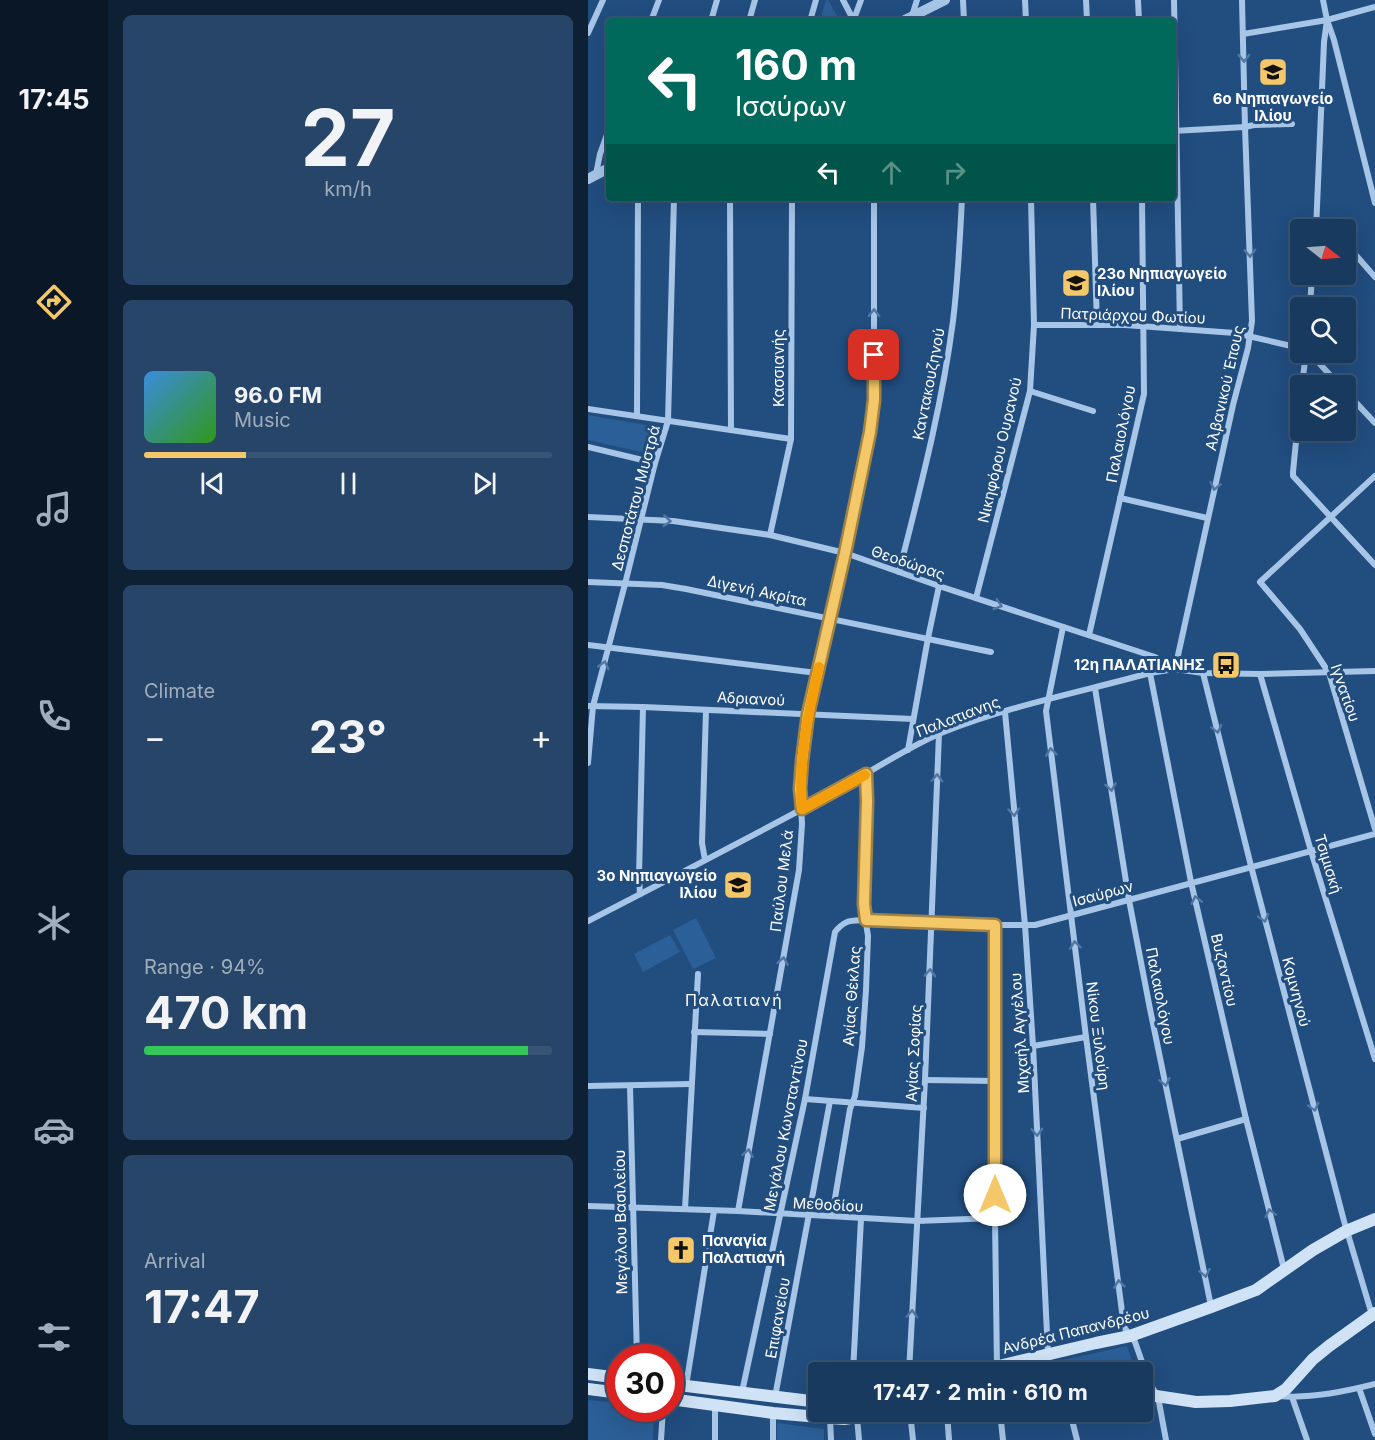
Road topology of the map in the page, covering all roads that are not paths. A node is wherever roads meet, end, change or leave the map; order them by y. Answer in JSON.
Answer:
{"nodes":[{"id":1,"x":603,"y":0,"type":"edge"},
{"id":2,"x":659,"y":0,"type":"edge"},
{"id":3,"x":717,"y":0,"type":"edge"},
{"id":4,"x":755,"y":0,"type":"edge"},
{"id":5,"x":816,"y":0,"type":"edge"},
{"id":6,"x":843,"y":0,"type":"edge"},
{"id":7,"x":861,"y":0,"type":"edge"},
{"id":8,"x":917,"y":0,"type":"edge"},
{"id":9,"x":945,"y":0,"type":"edge"},
{"id":10,"x":963,"y":0,"type":"edge"},
{"id":11,"x":1025,"y":0,"type":"edge"},
{"id":12,"x":1086,"y":0,"type":"edge"},
{"id":13,"x":1138,"y":0,"type":"edge"},
{"id":14,"x":1174,"y":0,"type":"edge"},
{"id":15,"x":1242,"y":0,"type":"edge"},
{"id":16,"x":1323,"y":0,"type":"edge"},
{"id":17,"x":1375,"y":7,"type":"edge"},
{"id":18,"x":652,"y":18,"type":"edge"},
{"id":19,"x":712,"y":18,"type":"edge"},
{"id":20,"x":750,"y":18,"type":"edge"},
{"id":21,"x":811,"y":18,"type":"edge"},
{"id":22,"x":853,"y":18,"type":"edge"},
{"id":23,"x":855,"y":18,"type":"edge"},
{"id":24,"x":908,"y":18,"type":"edge"},
{"id":25,"x":910,"y":18,"type":"edge"},
{"id":26,"x":964,"y":18,"type":"edge"},
{"id":27,"x":1026,"y":18,"type":"edge"},
{"id":28,"x":1087,"y":18,"type":"edge"},
{"id":29,"x":1139,"y":18,"type":"edge"},
{"id":30,"x":1174,"y":18,"type":"edge"},
{"id":31,"x":1327,"y":20,"type":"junction"},
{"id":32,"x":588,"y":33,"type":"edge"},
{"id":33,"x":1243,"y":34,"type":"junction"},
{"id":34,"x":1292,"y":124,"type":"dead end"},
{"id":35,"x":1245,"y":128,"type":"junction"},
{"id":36,"x":1176,"y":131,"type":"edge"},
{"id":37,"x":606,"y":137,"type":"edge"},
{"id":38,"x":606,"y":170,"type":"edge"},
{"id":39,"x":1176,"y":171,"type":"edge"},
{"id":40,"x":592,"y":177,"type":"edge"},
{"id":41,"x":1373,"y":190,"type":"edge"},
{"id":42,"x":638,"y":201,"type":"edge"},
{"id":43,"x":674,"y":201,"type":"edge"},
{"id":44,"x":730,"y":201,"type":"edge"},
{"id":45,"x":792,"y":201,"type":"edge"},
{"id":46,"x":874,"y":201,"type":"edge"},
{"id":47,"x":962,"y":201,"type":"edge"},
{"id":48,"x":1031,"y":201,"type":"edge"},
{"id":49,"x":1093,"y":201,"type":"edge"},
{"id":50,"x":1142,"y":201,"type":"edge"},
{"id":51,"x":1375,"y":203,"type":"edge"},
{"id":52,"x":1316,"y":219,"type":"edge"},
{"id":53,"x":1356,"y":255,"type":"edge"},
{"id":54,"x":1375,"y":277,"type":"edge"},
{"id":55,"x":1034,"y":325,"type":"junction"},
{"id":56,"x":1097,"y":325,"type":"junction"},
{"id":57,"x":1143,"y":327,"type":"junction"},
{"id":58,"x":1180,"y":329,"type":"junction"},
{"id":59,"x":1251,"y":337,"type":"junction"},
{"id":60,"x":1290,"y":346,"type":"edge"},
{"id":61,"x":1318,"y":363,"type":"edge"},
{"id":62,"x":1330,"y":375,"type":"edge"},
{"id":63,"x":1030,"y":391,"type":"junction"},
{"id":64,"x":1356,"y":403,"type":"edge"},
{"id":65,"x":588,"y":408,"type":"edge"},
{"id":66,"x":1093,"y":411,"type":"dead end"},
{"id":67,"x":638,"y":416,"type":"junction"},
{"id":68,"x":668,"y":421,"type":"junction"},
{"id":69,"x":1375,"y":423,"type":"edge"},
{"id":70,"x":731,"y":430,"type":"junction"},
{"id":71,"x":791,"y":439,"type":"junction"},
{"id":72,"x":1296,"y":441,"type":"edge"},
{"id":73,"x":588,"y":447,"type":"edge"},
{"id":74,"x":655,"y":463,"type":"junction"},
{"id":75,"x":1375,"y":476,"type":"edge"},
{"id":76,"x":1120,"y":498,"type":"junction"},
{"id":77,"x":588,"y":517,"type":"edge"},
{"id":78,"x":1208,"y":518,"type":"junction"},
{"id":79,"x":1331,"y":518,"type":"junction"},
{"id":80,"x":640,"y":519,"type":"junction"},
{"id":81,"x":770,"y":535,"type":"junction"},
{"id":82,"x":845,"y":553,"type":"junction"},
{"id":83,"x":1375,"y":565,"type":"edge"},
{"id":84,"x":899,"y":572,"type":"junction"},
{"id":85,"x":588,"y":582,"type":"edge"},
{"id":86,"x":625,"y":584,"type":"junction"},
{"id":87,"x":939,"y":586,"type":"junction"},
{"id":88,"x":976,"y":598,"type":"junction"},
{"id":89,"x":830,"y":619,"type":"junction"},
{"id":90,"x":1063,"y":627,"type":"junction"},
{"id":91,"x":1089,"y":635,"type":"junction"},
{"id":92,"x":928,"y":638,"type":"junction"},
{"id":93,"x":588,"y":645,"type":"edge"},
{"id":94,"x":609,"y":647,"type":"junction"},
{"id":95,"x":991,"y":652,"type":"dead end"},
{"id":96,"x":1175,"y":669,"type":"junction"},
{"id":97,"x":1375,"y":671,"type":"edge"},
{"id":98,"x":817,"y":673,"type":"junction"},
{"id":99,"x":1150,"y":673,"type":"junction"},
{"id":100,"x":1203,"y":673,"type":"junction"},
{"id":101,"x":1329,"y":673,"type":"junction"},
{"id":102,"x":1260,"y":674,"type":"junction"},
{"id":103,"x":1095,"y":688,"type":"junction"},
{"id":104,"x":1048,"y":699,"type":"junction"},
{"id":105,"x":590,"y":706,"type":"edge"},
{"id":106,"x":643,"y":707,"type":"junction"},
{"id":107,"x":706,"y":710,"type":"junction"},
{"id":108,"x":1005,"y":711,"type":"junction"},
{"id":109,"x":808,"y":714,"type":"junction"},
{"id":110,"x":913,"y":719,"type":"junction"},
{"id":111,"x":939,"y":734,"type":"junction"},
{"id":112,"x":908,"y":750,"type":"junction"},
{"id":113,"x":588,"y":763,"type":"edge"},
{"id":114,"x":866,"y":774,"type":"junction"},
{"id":115,"x":802,"y":809,"type":"junction"},
{"id":116,"x":1375,"y":831,"type":"edge"},
{"id":117,"x":1311,"y":851,"type":"junction"},
{"id":118,"x":705,"y":860,"type":"junction"},
{"id":119,"x":1251,"y":866,"type":"junction"},
{"id":120,"x":1191,"y":882,"type":"junction"},
{"id":121,"x":640,"y":894,"type":"junction"},
{"id":122,"x":1129,"y":900,"type":"junction"},
{"id":123,"x":1071,"y":915,"type":"junction"},
{"id":124,"x":866,"y":920,"type":"junction"},
{"id":125,"x":588,"y":921,"type":"edge"},
{"id":126,"x":932,"y":923,"type":"junction"},
{"id":127,"x":995,"y":925,"type":"junction"},
{"id":128,"x":1025,"y":925,"type":"junction"},
{"id":129,"x":835,"y":932,"type":"joint"},
{"id":130,"x":698,"y":974,"type":"dead end"},
{"id":131,"x":694,"y":1032,"type":"junction"},
{"id":132,"x":770,"y":1034,"type":"junction"},
{"id":133,"x":1086,"y":1037,"type":"junction"},
{"id":134,"x":1033,"y":1046,"type":"junction"},
{"id":135,"x":1375,"y":1059,"type":"edge"},
{"id":136,"x":926,"y":1080,"type":"junction"},
{"id":137,"x":996,"y":1081,"type":"junction"},
{"id":138,"x":691,"y":1084,"type":"junction"},
{"id":139,"x":588,"y":1086,"type":"edge"},
{"id":140,"x":630,"y":1086,"type":"junction"},
{"id":141,"x":805,"y":1099,"type":"junction"},
{"id":142,"x":831,"y":1101,"type":"junction"},
{"id":143,"x":853,"y":1103,"type":"junction"},
{"id":144,"x":924,"y":1108,"type":"junction"},
{"id":145,"x":1246,"y":1119,"type":"junction"},
{"id":146,"x":1177,"y":1139,"type":"junction"},
{"id":147,"x":588,"y":1206,"type":"edge"},
{"id":148,"x":632,"y":1208,"type":"junction"},
{"id":149,"x":686,"y":1209,"type":"junction"},
{"id":150,"x":714,"y":1210,"type":"junction"},
{"id":151,"x":738,"y":1211,"type":"junction"},
{"id":152,"x":780,"y":1214,"type":"junction"},
{"id":153,"x":809,"y":1215,"type":"junction"},
{"id":154,"x":832,"y":1216,"type":"junction"},
{"id":155,"x":995,"y":1218,"type":"junction"},
{"id":156,"x":861,"y":1219,"type":"junction"},
{"id":157,"x":1375,"y":1219,"type":"edge"},
{"id":158,"x":917,"y":1221,"type":"junction"},
{"id":159,"x":1346,"y":1231,"type":"junction"},
{"id":160,"x":1284,"y":1269,"type":"junction"},
{"id":161,"x":1211,"y":1307,"type":"junction"},
{"id":162,"x":1374,"y":1314,"type":"edge"},
{"id":163,"x":1130,"y":1336,"type":"junction"},
{"id":164,"x":637,"y":1344,"type":"edge"},
{"id":165,"x":1048,"y":1354,"type":"junction"},
{"id":166,"x":854,"y":1362,"type":"edge"},
{"id":167,"x":910,"y":1362,"type":"edge"},
{"id":168,"x":997,"y":1362,"type":"edge"},
{"id":169,"x":1022,"y":1362,"type":"edge"},
{"id":170,"x":588,"y":1374,"type":"edge"},
{"id":171,"x":606,"y":1376,"type":"edge"},
{"id":172,"x":1375,"y":1384,"type":"edge"},
{"id":173,"x":686,"y":1386,"type":"joint"},
{"id":174,"x":1359,"y":1388,"type":"junction"},
{"id":175,"x":588,"y":1389,"type":"edge"},
{"id":176,"x":606,"y":1391,"type":"edge"},
{"id":177,"x":742,"y":1393,"type":"junction"},
{"id":178,"x":1153,"y":1396,"type":"edge"},
{"id":179,"x":1275,"y":1396,"type":"junction"},
{"id":180,"x":775,"y":1397,"type":"junction"},
{"id":181,"x":1158,"y":1397,"type":"junction"},
{"id":182,"x":1292,"y":1397,"type":"junction"},
{"id":183,"x":684,"y":1401,"type":"edge"},
{"id":184,"x":808,"y":1401,"type":"edge"},
{"id":185,"x":715,"y":1405,"type":"junction"},
{"id":186,"x":773,"y":1413,"type":"junction"},
{"id":187,"x":808,"y":1416,"type":"edge"},
{"id":188,"x":662,"y":1422,"type":"edge"},
{"id":189,"x":830,"y":1422,"type":"edge"},
{"id":190,"x":857,"y":1422,"type":"edge"},
{"id":191,"x":911,"y":1422,"type":"edge"},
{"id":192,"x":948,"y":1422,"type":"edge"},
{"id":193,"x":1001,"y":1422,"type":"edge"},
{"id":194,"x":1072,"y":1422,"type":"edge"},
{"id":195,"x":1375,"y":1434,"type":"edge"},
{"id":196,"x":661,"y":1440,"type":"edge"},
{"id":197,"x":716,"y":1440,"type":"edge"},
{"id":198,"x":773,"y":1440,"type":"edge"},
{"id":199,"x":831,"y":1440,"type":"edge"},
{"id":200,"x":859,"y":1440,"type":"edge"},
{"id":201,"x":913,"y":1440,"type":"edge"},
{"id":202,"x":949,"y":1440,"type":"edge"},
{"id":203,"x":1003,"y":1440,"type":"edge"},
{"id":204,"x":1077,"y":1440,"type":"edge"},
{"id":205,"x":1166,"y":1440,"type":"edge"},
{"id":206,"x":1307,"y":1440,"type":"edge"}],
"edges":[{"from":1,"to":32,"type":"street"},
{"from":2,"to":18,"type":"street"},
{"from":3,"to":19,"type":"street"},
{"from":4,"to":20,"type":"street"},
{"from":5,"to":21,"type":"street"},
{"from":6,"to":22,"type":"street"},
{"from":7,"to":23,"type":"street"},
{"from":8,"to":24,"type":"street"},
{"from":9,"to":25,"type":"street"},
{"from":10,"to":26,"type":"street"},
{"from":11,"to":27,"type":"street"},
{"from":12,"to":28,"type":"street"},
{"from":13,"to":29,"type":"street"},
{"from":14,"to":30,"type":"street"},
{"from":15,"to":33,"type":"street","name":"Αλβανικού Έπους"},
{"from":16,"to":31,"type":"street"},
{"from":17,"to":31,"type":"street"},
{"from":31,"to":33,"type":"street"},
{"from":31,"to":41,"type":"street"},
{"from":31,"to":52,"type":"street"},
{"from":33,"to":35,"type":"street","name":"Αλβανικού Έπους","one_way":true},
{"from":34,"to":35,"type":"street"},
{"from":35,"to":36,"type":"street"},
{"from":35,"to":59,"type":"street","name":"Αλβανικού Έπους","one_way":true},
{"from":37,"to":40,"type":"street"},
{"from":38,"to":40,"type":"street"},
{"from":39,"to":58,"type":"street"},
{"from":41,"to":51,"type":"street"},
{"from":42,"to":67,"type":"street"},
{"from":43,"to":68,"type":"street","name":"Δεσποτάτου Μυστρά"},
{"from":44,"to":70,"type":"street"},
{"from":45,"to":71,"type":"street","name":"Κασσιανής"},
{"from":82,"to":46,"type":"street","name":"Παύλου Μελά","one_way":true},
{"from":47,"to":84,"type":"street","name":"Καντακουζηνού"},
{"from":48,"to":55,"type":"street","name":"Νικηφόρου Ουρανού"},
{"from":49,"to":56,"type":"street"},
{"from":50,"to":57,"type":"street","name":"Παλαιολόγου"},
{"from":53,"to":54,"type":"street"},
{"from":55,"to":56,"type":"street","name":"Πατριάρχου Φωτίου"},
{"from":55,"to":63,"type":"street","name":"Νικηφόρου Ουρανού"},
{"from":56,"to":57,"type":"street","name":"Πατριάρχου Φωτίου"},
{"from":57,"to":58,"type":"street","name":"Πατριάρχου Φωτίου"},
{"from":57,"to":76,"type":"street","name":"Παλαιολόγου"},
{"from":58,"to":59,"type":"street","name":"Πατριάρχου Φωτίου"},
{"from":59,"to":60,"type":"street","name":"Πατριάρχου Φωτίου"},
{"from":59,"to":78,"type":"street","name":"Αλβανικού Έπους","one_way":true},
{"from":61,"to":62,"type":"street"},
{"from":63,"to":66,"type":"street"},
{"from":63,"to":88,"type":"street","name":"Νικηφόρου Ουρανού"},
{"from":64,"to":69,"type":"street"},
{"from":65,"to":67,"type":"street"},
{"from":67,"to":68,"type":"street"},
{"from":68,"to":70,"type":"street"},
{"from":68,"to":74,"type":"street","name":"Δεσποτάτου Μυστρά"},
{"from":70,"to":71,"type":"street"},
{"from":71,"to":81,"type":"street","name":"Κασσιανής"},
{"from":72,"to":79,"type":"street"},
{"from":73,"to":74,"type":"street"},
{"from":74,"to":80,"type":"street","name":"Δεσποτάτου Μυστρά"},
{"from":75,"to":79,"type":"street"},
{"from":76,"to":78,"type":"street"},
{"from":76,"to":91,"type":"street","name":"Παλαιολόγου"},
{"from":77,"to":80,"type":"street","name":"Θεοδώρας"},
{"from":78,"to":96,"type":"street","name":"Αλβανικού Έπους"},
{"from":79,"to":83,"type":"street"},
{"from":79,"to":101,"type":"street","name":"Ιγνατίου"},
{"from":80,"to":81,"type":"street","name":"Θεοδώρας","one_way":true},
{"from":80,"to":86,"type":"street","name":"Δεσποτάτου Μυστρά"},
{"from":81,"to":82,"type":"street","name":"Θεοδώρας"},
{"from":82,"to":84,"type":"street","name":"Θεοδώρας"},
{"from":82,"to":89,"type":"street","name":"Παύλου Μελά"},
{"from":84,"to":87,"type":"street","name":"Θεοδώρας"},
{"from":85,"to":86,"type":"street","name":"Διγενή Ακρίτα"},
{"from":86,"to":89,"type":"street","name":"Διγενή Ακρίτα"},
{"from":86,"to":94,"type":"street","name":"Δεσποτάτου Μυστρά"},
{"from":87,"to":88,"type":"street","name":"Θεοδώρας"},
{"from":87,"to":92,"type":"street"},
{"from":88,"to":90,"type":"street","name":"Θεοδώρας","one_way":true},
{"from":89,"to":92,"type":"street","name":"Διγενή Ακρίτα"},
{"from":89,"to":98,"type":"street","name":"Παύλου Μελά"},
{"from":90,"to":91,"type":"street","name":"Θεοδώρας"},
{"from":90,"to":104,"type":"street","name":"Νίκου Ξυλούρη"},
{"from":91,"to":96,"type":"street","name":"Θεοδώρας"},
{"from":92,"to":95,"type":"street","name":"Διγενή Ακρίτα"},
{"from":92,"to":110,"type":"street"},
{"from":93,"to":94,"type":"street"},
{"from":94,"to":98,"type":"street"},
{"from":105,"to":94,"type":"street","name":"Δεσποτάτου Μυστρά","one_way":true},
{"from":96,"to":99,"type":"street","name":"Παλατιανης"},
{"from":96,"to":100,"type":"street","name":"Παλατιανης"},
{"from":97,"to":101,"type":"street","name":"Παλατιανης"},
{"from":98,"to":109,"type":"street","name":"Παύλου Μελά"},
{"from":99,"to":103,"type":"street","name":"Παλατιανης"},
{"from":99,"to":120,"type":"street","name":"Βυζαντίου"},
{"from":100,"to":102,"type":"street","name":"Παλατιανης"},
{"from":100,"to":119,"type":"street","name":"Κομνηνού","one_way":true},
{"from":101,"to":102,"type":"street","name":"Παλατιανης"},
{"from":101,"to":116,"type":"street","name":"Ιγνατίου"},
{"from":102,"to":117,"type":"street","name":"Τσιμισκή"},
{"from":103,"to":104,"type":"street","name":"Παλατιανης"},
{"from":103,"to":122,"type":"street","name":"Παλαιολόγου","one_way":true},
{"from":104,"to":108,"type":"street","name":"Παλατιανης"},
{"from":123,"to":104,"type":"street","name":"Νίκου Ξυλούρη","one_way":true},
{"from":105,"to":106,"type":"street","name":"Αδριανού"},
{"from":105,"to":113,"type":"street","name":"Δεσποτάτου Μυστρά"},
{"from":106,"to":107,"type":"street","name":"Αδριανού"},
{"from":106,"to":121,"type":"street"},
{"from":107,"to":109,"type":"street","name":"Αδριανού"},
{"from":107,"to":118,"type":"street"},
{"from":108,"to":111,"type":"street","name":"Παλατιανης"},
{"from":108,"to":128,"type":"street","name":"Μιχαήλ Αγγέλου","one_way":true},
{"from":109,"to":110,"type":"street","name":"Αδριανού"},
{"from":109,"to":115,"type":"street","name":"Παύλου Μελά"},
{"from":110,"to":112,"type":"street"},
{"from":111,"to":112,"type":"street","name":"Παλατιανης"},
{"from":126,"to":111,"type":"street","name":"Αγίας Σοφίας","one_way":true},
{"from":112,"to":114,"type":"street","name":"Παλατιανης"},
{"from":114,"to":115,"type":"street","name":"Παλατιανης"},
{"from":114,"to":124,"type":"street","name":"Αγίας Θέκλας"},
{"from":115,"to":118,"type":"street","name":"Παλατιανης"},
{"from":132,"to":115,"type":"street","name":"Παύλου Μελά","one_way":true},
{"from":116,"to":117,"type":"street","name":"Ισαύρων"},
{"from":117,"to":119,"type":"street","name":"Ισαύρων"},
{"from":117,"to":135,"type":"street","name":"Τσιμισκή"},
{"from":118,"to":121,"type":"street","name":"Παλατιανης"},
{"from":119,"to":120,"type":"street","name":"Ισαύρων"},
{"from":119,"to":159,"type":"street","name":"Κομνηνού","one_way":true},
{"from":120,"to":122,"type":"street","name":"Ισαύρων"},
{"from":145,"to":120,"type":"street","name":"Βυζαντίου","one_way":true},
{"from":121,"to":125,"type":"street","name":"Παλατιανης"},
{"from":122,"to":123,"type":"street","name":"Ισαύρων"},
{"from":122,"to":146,"type":"street","name":"Παλαιολόγου","one_way":true},
{"from":123,"to":128,"type":"street","name":"Ισαύρων"},
{"from":133,"to":123,"type":"street","name":"Νίκου Ξυλούρη","one_way":true},
{"from":124,"to":126,"type":"street","name":"Ισαύρων"},
{"from":124,"to":129,"type":"street","name":"Ισαύρων"},
{"from":124,"to":143,"type":"street","name":"Αγίας Θέκλας"},
{"from":126,"to":127,"type":"street","name":"Ισαύρων"},
{"from":136,"to":126,"type":"street","name":"Αγίας Σοφίας","one_way":true},
{"from":127,"to":128,"type":"street","name":"Ισαύρων"},
{"from":127,"to":137,"type":"street"},
{"from":128,"to":134,"type":"street","name":"Μιχαήλ Αγγέλου"},
{"from":129,"to":141,"type":"street","name":"Μεγάλου Κωνσταντίνου"},
{"from":130,"to":131,"type":"street"},
{"from":131,"to":132,"type":"street"},
{"from":131,"to":138,"type":"street"},
{"from":151,"to":132,"type":"street","name":"Παύλου Μελά","one_way":true},
{"from":133,"to":134,"type":"street"},
{"from":163,"to":133,"type":"street","name":"Νίκου Ξυλούρη","one_way":true},
{"from":134,"to":165,"type":"street","name":"Μιχαήλ Αγγέλου","one_way":true},
{"from":136,"to":137,"type":"street"},
{"from":136,"to":144,"type":"street","name":"Αγίας Σοφίας"},
{"from":137,"to":155,"type":"street"},
{"from":138,"to":140,"type":"street"},
{"from":138,"to":149,"type":"street"},
{"from":139,"to":140,"type":"street"},
{"from":140,"to":148,"type":"street","name":"Μεγάλου Βασιλείου"},
{"from":141,"to":142,"type":"street"},
{"from":141,"to":152,"type":"street","name":"Μεγάλου Κωνσταντίνου"},
{"from":142,"to":143,"type":"street"},
{"from":142,"to":153,"type":"street","name":"Επιφανείου"},
{"from":143,"to":144,"type":"street"},
{"from":143,"to":154,"type":"street","name":"Αγίας Θέκλας"},
{"from":144,"to":158,"type":"street","name":"Αγίας Σοφίας"},
{"from":145,"to":146,"type":"street"},
{"from":160,"to":145,"type":"street","name":"Βυζαντίου","one_way":true},
{"from":146,"to":161,"type":"street","name":"Παλαιολόγου","one_way":true},
{"from":147,"to":148,"type":"street","name":"Μεθοδίου"},
{"from":148,"to":149,"type":"street","name":"Μεθοδίου"},
{"from":148,"to":164,"type":"street","name":"Μεγάλου Βασιλείου"},
{"from":149,"to":150,"type":"street","name":"Μεθοδίου"},
{"from":150,"to":151,"type":"street","name":"Μεθοδίου"},
{"from":150,"to":173,"type":"street"},
{"from":151,"to":152,"type":"street","name":"Μεθοδίου"},
{"from":152,"to":153,"type":"street","name":"Μεθοδίου"},
{"from":152,"to":177,"type":"street","name":"Μεγάλου Κωνσταντίνου"},
{"from":153,"to":154,"type":"street","name":"Μεθοδίου"},
{"from":153,"to":180,"type":"street","name":"Επιφανείου"},
{"from":154,"to":156,"type":"street","name":"Μεθοδίου"},
{"from":155,"to":158,"type":"street","name":"Μεθοδίου"},
{"from":155,"to":168,"type":"street"},
{"from":156,"to":158,"type":"street","name":"Μεθοδίου"},
{"from":156,"to":166,"type":"street"},
{"from":157,"to":159,"type":"main road","name":"Ανδρέα Παπανδρέου"},
{"from":167,"to":158,"type":"street","name":"Αγίας Σοφίας","one_way":true},
{"from":159,"to":160,"type":"main road","name":"Ανδρέα Παπανδρέου"},
{"from":159,"to":162,"type":"street","name":"Κομνηνού"},
{"from":160,"to":161,"type":"main road","name":"Ανδρέα Παπανδρέου"},
{"from":161,"to":163,"type":"main road","name":"Ανδρέα Παπανδρέου"},
{"from":162,"to":179,"type":"main road"},
{"from":163,"to":165,"type":"main road","name":"Ανδρέα Παπανδρέου"},
{"from":163,"to":181,"type":"street","name":"Νίκου Ξυλούρη"},
{"from":165,"to":169,"type":"main road","name":"Ανδρέα Παπανδρέου"},
{"from":170,"to":171,"type":"main road"},
{"from":172,"to":174,"type":"street"},
{"from":173,"to":177,"type":"main road"},
{"from":174,"to":182,"type":"street"},
{"from":174,"to":195,"type":"street"},
{"from":175,"to":176,"type":"main road"},
{"from":177,"to":180,"type":"main road"},
{"from":178,"to":181,"type":"main road"},
{"from":179,"to":181,"type":"main road"},
{"from":179,"to":182,"type":"street"},
{"from":180,"to":184,"type":"main road"},
{"from":181,"to":205,"type":"street","name":"Νίκου Ξυλούρη"},
{"from":182,"to":206,"type":"street"},
{"from":183,"to":185,"type":"main road"},
{"from":185,"to":186,"type":"main road"},
{"from":185,"to":197,"type":"street"},
{"from":186,"to":187,"type":"main road"},
{"from":186,"to":198,"type":"street"},
{"from":188,"to":196,"type":"street"},
{"from":189,"to":199,"type":"street"},
{"from":190,"to":200,"type":"street"},
{"from":191,"to":201,"type":"street"},
{"from":192,"to":202,"type":"street"},
{"from":193,"to":203,"type":"street"},
{"from":194,"to":204,"type":"street"}]}
